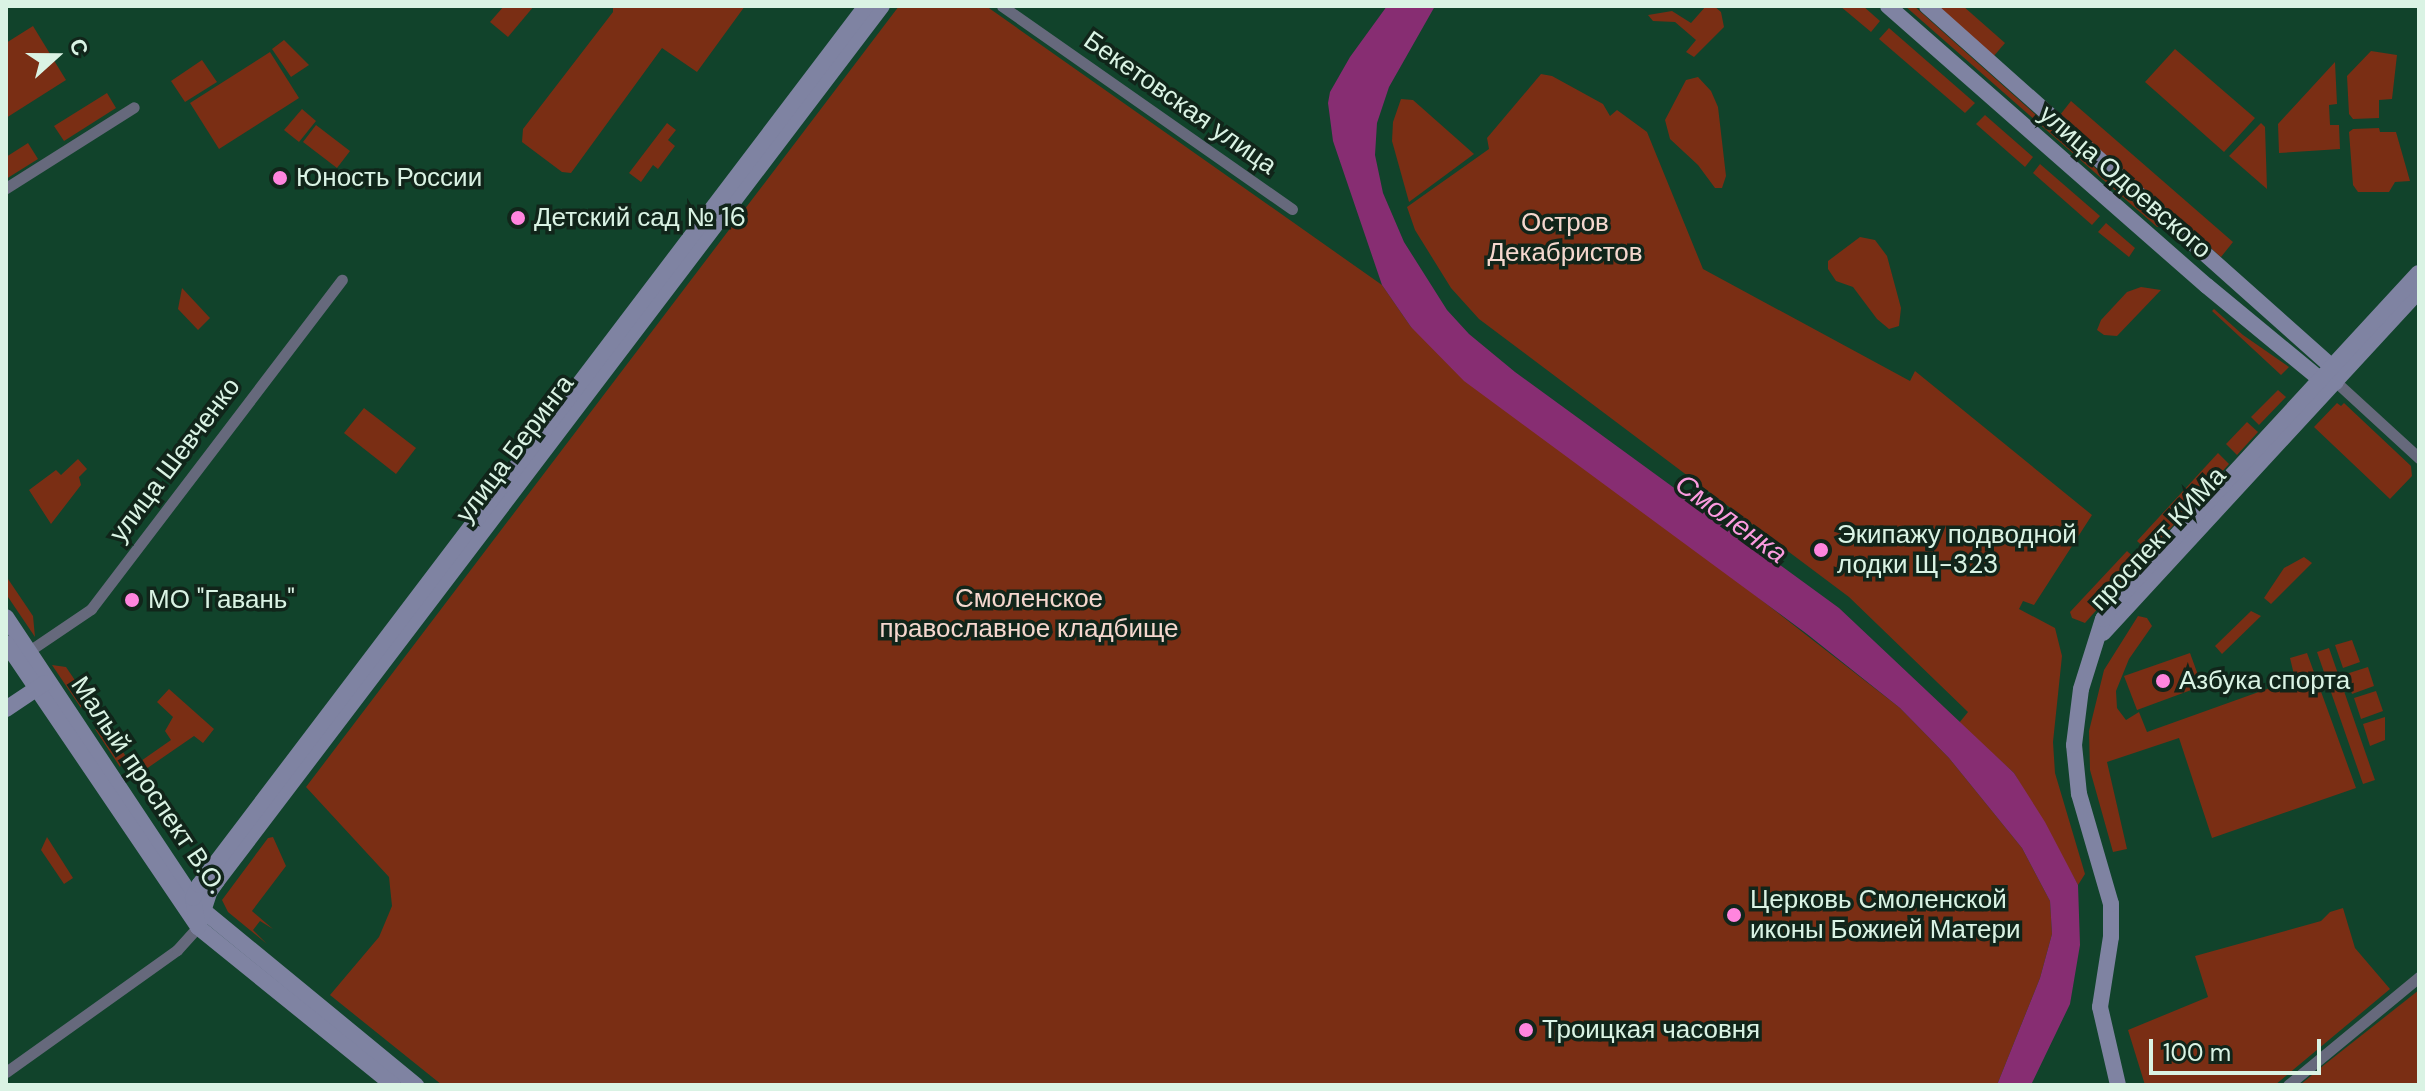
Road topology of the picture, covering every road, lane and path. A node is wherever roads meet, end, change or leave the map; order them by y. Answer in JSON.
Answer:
{"nodes":[{"id":1,"x":866,"y":6,"type":"edge"},
{"id":2,"x":882,"y":6,"type":"edge"},
{"id":3,"x":1002,"y":6,"type":"edge"},
{"id":4,"x":1888,"y":6,"type":"edge"},
{"id":5,"x":1927,"y":6,"type":"edge"},
{"id":6,"x":134,"y":107,"type":"dead end"},
{"id":7,"x":6,"y":188,"type":"edge"},
{"id":8,"x":1292,"y":209,"type":"dead end"},
{"id":9,"x":2173,"y":225,"type":"junction"},
{"id":10,"x":2157,"y":242,"type":"junction"},
{"id":11,"x":2419,"y":273,"type":"edge"},
{"id":12,"x":342,"y":280,"type":"dead end"},
{"id":13,"x":2419,"y":290,"type":"edge"},
{"id":14,"x":2330,"y":376,"type":"junction"},
{"id":15,"x":2419,"y":458,"type":"edge"},
{"id":16,"x":6,"y":617,"type":"edge"},
{"id":17,"x":6,"y":643,"type":"edge"},
{"id":18,"x":29,"y":651,"type":"junction"},
{"id":19,"x":42,"y":685,"type":"junction"},
{"id":20,"x":6,"y":709,"type":"edge"},
{"id":21,"x":193,"y":898,"type":"junction"},
{"id":22,"x":202,"y":920,"type":"junction"},
{"id":23,"x":2419,"y":977,"type":"edge"},
{"id":24,"x":6,"y":1072,"type":"edge"},
{"id":25,"x":393,"y":1085,"type":"edge"},
{"id":26,"x":416,"y":1085,"type":"edge"},
{"id":27,"x":2118,"y":1085,"type":"edge"},
{"id":28,"x":2288,"y":1085,"type":"edge"}],
"edges":[{"from":1,"to":21,"type":"street","name":"улица Беринга"},
{"from":2,"to":22,"type":"street","name":"улица Беринга"},
{"from":3,"to":8,"type":"street","name":"Бекетовская улица"},
{"from":4,"to":10,"type":"street","name":"улица Одоевского"},
{"from":5,"to":9,"type":"street","name":"улица Одоевского"},
{"from":6,"to":7,"type":"street"},
{"from":9,"to":10,"type":"street"},
{"from":9,"to":14,"type":"street","name":"улица Одоевского"},
{"from":10,"to":14,"type":"street","name":"улица Одоевского"},
{"from":11,"to":14,"type":"street","name":"проспект КИМа"},
{"from":12,"to":18,"type":"street","name":"улица Шевченко"},
{"from":13,"to":14,"type":"street","name":"проспект КИМа"},
{"from":14,"to":15,"type":"street","name":"улица Одоевского"},
{"from":14,"to":27,"type":"street","name":"проспект КИМа"},
{"from":16,"to":18,"type":"street","name":"Малый проспект В.О."},
{"from":17,"to":19,"type":"street","name":"Малый проспект В.О."},
{"from":18,"to":19,"type":"street","name":"Малый проспект В.О."},
{"from":19,"to":20,"type":"street"},
{"from":19,"to":21,"type":"street","name":"Малый проспект В.О."},
{"from":19,"to":22,"type":"street","name":"Малый проспект В.О."},
{"from":21,"to":22,"type":"street"},
{"from":22,"to":24,"type":"street","name":"улица Беринга"},
{"from":22,"to":25,"type":"street","name":"Малый проспект В.О."},
{"from":22,"to":26,"type":"street","name":"Малый проспект В.О."},
{"from":23,"to":28,"type":"street"}]}
